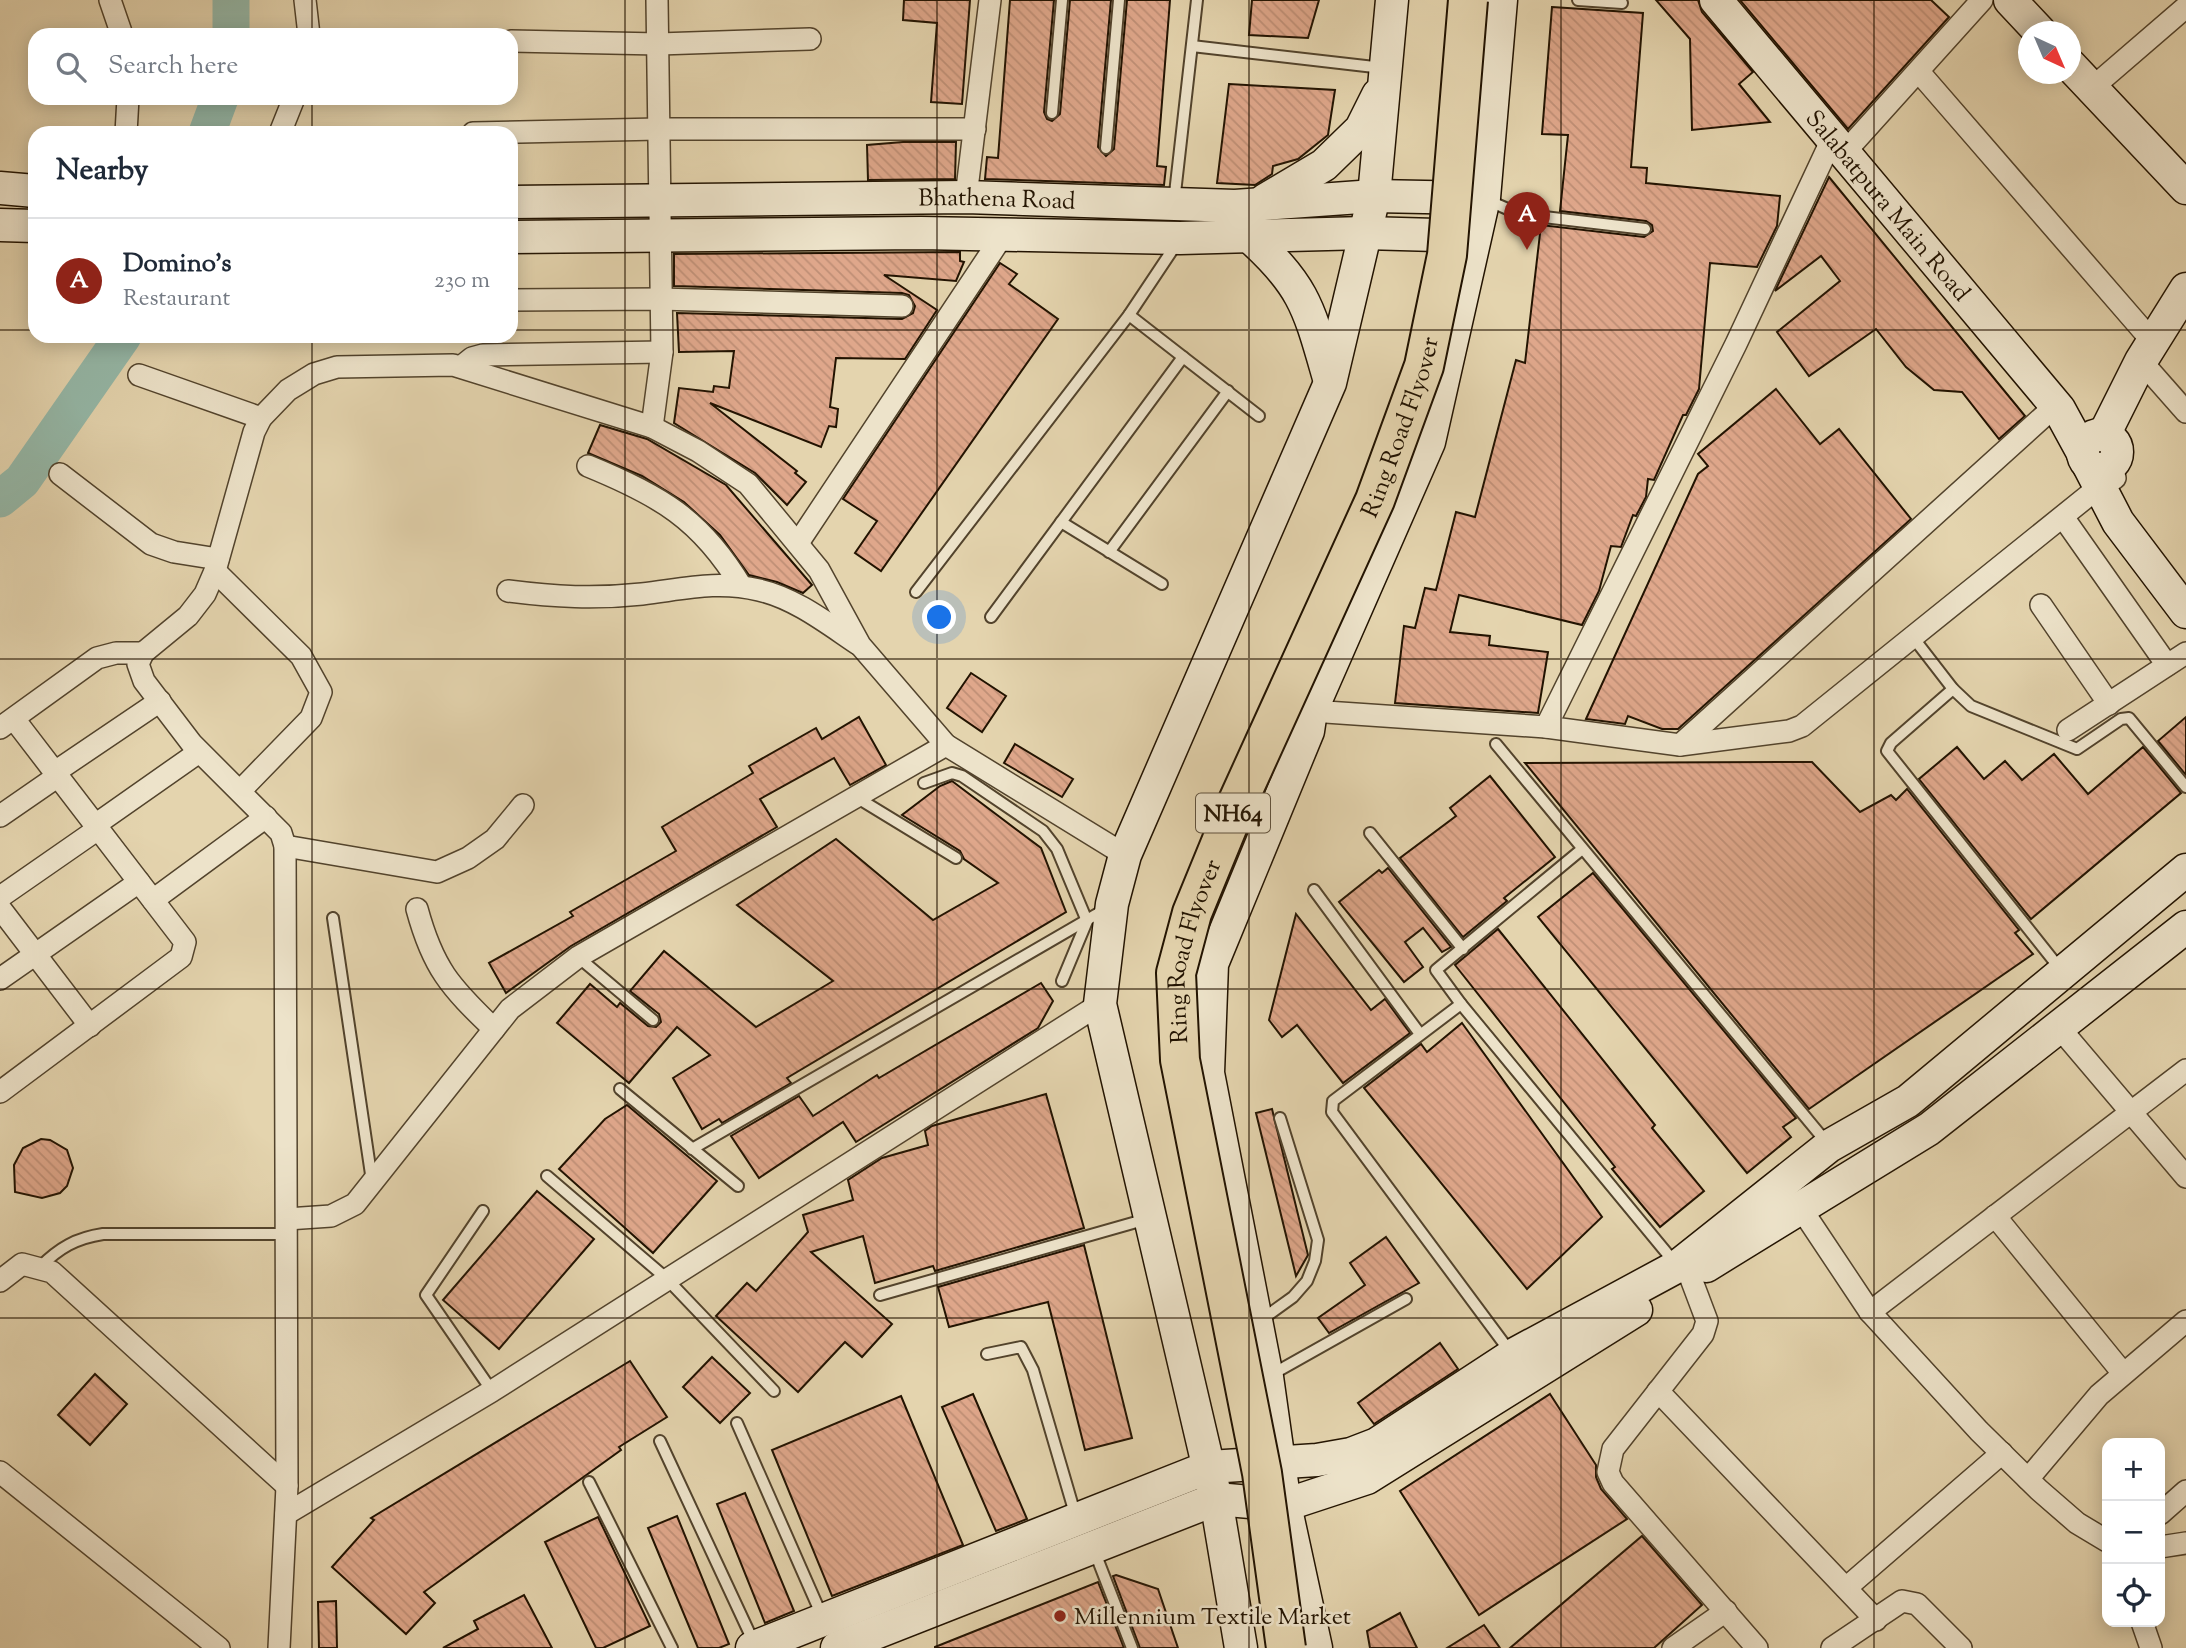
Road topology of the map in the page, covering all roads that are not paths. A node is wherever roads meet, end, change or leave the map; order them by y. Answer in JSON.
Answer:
{"nodes":[{"id":1,"x":110,"y":0,"type":"edge"},
{"id":2,"x":305,"y":0,"type":"edge"},
{"id":3,"x":657,"y":0,"type":"edge"},
{"id":4,"x":990,"y":0,"type":"edge"},
{"id":5,"x":1062,"y":0,"type":"edge"},
{"id":6,"x":1119,"y":0,"type":"edge"},
{"id":7,"x":1198,"y":0,"type":"edge"},
{"id":8,"x":1392,"y":0,"type":"edge"},
{"id":9,"x":1444,"y":0,"type":"edge"},
{"id":10,"x":1468,"y":0,"type":"edge"},
{"id":11,"x":1501,"y":0,"type":"edge"},
{"id":12,"x":1578,"y":0,"type":"edge"},
{"id":13,"x":1716,"y":0,"type":"edge"},
{"id":14,"x":1982,"y":0,"type":"edge"},
{"id":15,"x":2010,"y":0,"type":"edge"},
{"id":16,"x":1622,"y":4,"type":"dead end"},
{"id":17,"x":2186,"y":7,"type":"edge"},
{"id":18,"x":2030,"y":21,"type":"edge"},
{"id":19,"x":120,"y":28,"type":"edge"},
{"id":20,"x":308,"y":28,"type":"edge"},
{"id":21,"x":810,"y":39,"type":"dead end"},
{"id":22,"x":518,"y":41,"type":"edge"},
{"id":23,"x":659,"y":44,"type":"junction"},
{"id":24,"x":1192,"y":46,"type":"junction"},
{"id":25,"x":1919,"y":72,"type":"junction"},
{"id":26,"x":1385,"y":75,"type":"junction"},
{"id":27,"x":2081,"y":76,"type":"edge"},
{"id":28,"x":2092,"y":88,"type":"junction"},
{"id":29,"x":128,"y":105,"type":"edge"},
{"id":30,"x":291,"y":105,"type":"edge"},
{"id":31,"x":1052,"y":113,"type":"dead end"},
{"id":32,"x":126,"y":126,"type":"edge"},
{"id":33,"x":283,"y":126,"type":"edge"},
{"id":34,"x":658,"y":129,"type":"junction"},
{"id":35,"x":975,"y":129,"type":"junction"},
{"id":36,"x":518,"y":132,"type":"edge"},
{"id":37,"x":1839,"y":145,"type":"junction"},
{"id":38,"x":1106,"y":148,"type":"dead end"},
{"id":39,"x":0,"y":188,"type":"edge"},
{"id":40,"x":2186,"y":188,"type":"edge"},
{"id":41,"x":28,"y":190,"type":"edge"},
{"id":42,"x":1374,"y":195,"type":"junction"},
{"id":43,"x":966,"y":197,"type":"junction"},
{"id":44,"x":1484,"y":198,"type":"junction"},
{"id":45,"x":659,"y":199,"type":"junction"},
{"id":46,"x":518,"y":202,"type":"edge"},
{"id":47,"x":1258,"y":204,"type":"junction"},
{"id":48,"x":1187,"y":218,"type":"junction"},
{"id":49,"x":0,"y":225,"type":"edge"},
{"id":50,"x":28,"y":226,"type":"edge"},
{"id":51,"x":1645,"y":229,"type":"dead end"},
{"id":52,"x":1365,"y":233,"type":"junction"},
{"id":53,"x":658,"y":235,"type":"junction"},
{"id":54,"x":1003,"y":235,"type":"junction"},
{"id":55,"x":1249,"y":236,"type":"junction"},
{"id":56,"x":1477,"y":236,"type":"junction"},
{"id":57,"x":518,"y":237,"type":"edge"},
{"id":58,"x":2186,"y":289,"type":"edge"},
{"id":59,"x":660,"y":299,"type":"junction"},
{"id":60,"x":518,"y":300,"type":"edge"},
{"id":61,"x":902,"y":306,"type":"dead end"},
{"id":62,"x":1129,"y":315,"type":"junction"},
{"id":63,"x":2186,"y":317,"type":"edge"},
{"id":64,"x":662,"y":352,"type":"junction"},
{"id":65,"x":1183,"y":357,"type":"junction"},
{"id":66,"x":2149,"y":359,"type":"junction"},
{"id":67,"x":462,"y":366,"type":"junction"},
{"id":68,"x":139,"y":375,"type":"dead end"},
{"id":69,"x":1330,"y":383,"type":"junction"},
{"id":70,"x":1228,"y":391,"type":"junction"},
{"id":71,"x":2057,"y":407,"type":"junction"},
{"id":72,"x":2186,"y":412,"type":"edge"},
{"id":73,"x":1259,"y":415,"type":"dead end"},
{"id":74,"x":261,"y":418,"type":"junction"},
{"id":75,"x":652,"y":427,"type":"junction"},
{"id":76,"x":2102,"y":458,"type":"junction"},
{"id":77,"x":588,"y":466,"type":"dead end"},
{"id":78,"x":60,"y":474,"type":"dead end"},
{"id":79,"x":2063,"y":517,"type":"junction"},
{"id":80,"x":1061,"y":522,"type":"junction"},
{"id":81,"x":798,"y":543,"type":"junction"},
{"id":82,"x":1109,"y":552,"type":"junction"},
{"id":83,"x":216,"y":565,"type":"junction"},
{"id":84,"x":1163,"y":584,"type":"dead end"},
{"id":85,"x":741,"y":586,"type":"junction"},
{"id":86,"x":508,"y":591,"type":"dead end"},
{"id":87,"x":916,"y":592,"type":"dead end"},
{"id":88,"x":2041,"y":605,"type":"dead end"},
{"id":89,"x":2186,"y":612,"type":"edge"},
{"id":90,"x":991,"y":617,"type":"dead end"},
{"id":91,"x":1911,"y":635,"type":"junction"},
{"id":92,"x":860,"y":645,"type":"junction"},
{"id":93,"x":143,"y":653,"type":"junction"},
{"id":94,"x":2186,"y":653,"type":"edge"},
{"id":95,"x":2167,"y":665,"type":"junction"},
{"id":96,"x":1953,"y":689,"type":"junction"},
{"id":97,"x":160,"y":701,"type":"junction"},
{"id":98,"x":2109,"y":704,"type":"junction"},
{"id":99,"x":1311,"y":711,"type":"junction"},
{"id":100,"x":7,"y":723,"type":"edge"},
{"id":101,"x":1546,"y":727,"type":"junction"},
{"id":102,"x":2068,"y":730,"type":"dead end"},
{"id":103,"x":946,"y":744,"type":"junction"},
{"id":104,"x":1496,"y":744,"type":"dead end"},
{"id":105,"x":1680,"y":745,"type":"junction"},
{"id":106,"x":199,"y":752,"type":"junction"},
{"id":107,"x":57,"y":774,"type":"junction"},
{"id":108,"x":924,"y":783,"type":"dead end"},
{"id":109,"x":2186,"y":787,"type":"edge"},
{"id":110,"x":241,"y":790,"type":"junction"},
{"id":111,"x":856,"y":797,"type":"junction"},
{"id":112,"x":523,"y":806,"type":"dead end"},
{"id":113,"x":0,"y":816,"type":"edge"},
{"id":114,"x":266,"y":817,"type":"junction"},
{"id":115,"x":97,"y":827,"type":"junction"},
{"id":116,"x":1370,"y":833,"type":"dead end"},
{"id":117,"x":285,"y":846,"type":"junction"},
{"id":118,"x":1580,"y":850,"type":"junction"},
{"id":119,"x":1125,"y":855,"type":"junction"},
{"id":120,"x":957,"y":858,"type":"dead end"},
{"id":121,"x":2186,"y":870,"type":"edge"},
{"id":122,"x":139,"y":882,"type":"junction"},
{"id":123,"x":1314,"y":890,"type":"dead end"},
{"id":124,"x":0,"y":897,"type":"edge"},
{"id":125,"x":153,"y":900,"type":"junction"},
{"id":126,"x":0,"y":908,"type":"edge"},
{"id":127,"x":416,"y":909,"type":"dead end"},
{"id":128,"x":1100,"y":913,"type":"junction"},
{"id":129,"x":333,"y":918,"type":"dead end"},
{"id":130,"x":2186,"y":927,"type":"edge"},
{"id":131,"x":1463,"y":949,"type":"junction"},
{"id":132,"x":35,"y":955,"type":"junction"},
{"id":133,"x":578,"y":957,"type":"junction"},
{"id":134,"x":2062,"y":972,"type":"junction"},
{"id":135,"x":0,"y":979,"type":"edge"},
{"id":136,"x":1062,"y":981,"type":"dead end"},
{"id":137,"x":1100,"y":1004,"type":"junction"},
{"id":138,"x":1461,"y":1004,"type":"junction"},
{"id":139,"x":653,"y":1020,"type":"dead end"},
{"id":140,"x":90,"y":1026,"type":"junction"},
{"id":141,"x":2057,"y":1026,"type":"junction"},
{"id":142,"x":494,"y":1028,"type":"junction"},
{"id":143,"x":1420,"y":1034,"type":"junction"},
{"id":144,"x":2186,"y":1070,"type":"edge"},
{"id":145,"x":620,"y":1088,"type":"dead end"},
{"id":146,"x":0,"y":1092,"type":"edge"},
{"id":147,"x":2132,"y":1111,"type":"junction"},
{"id":148,"x":1280,"y":1118,"type":"dead end"},
{"id":149,"x":1829,"y":1146,"type":"junction"},
{"id":150,"x":692,"y":1149,"type":"junction"},
{"id":151,"x":547,"y":1176,"type":"dead end"},
{"id":152,"x":2186,"y":1177,"type":"edge"},
{"id":153,"x":373,"y":1184,"type":"junction"},
{"id":154,"x":738,"y":1186,"type":"dead end"},
{"id":155,"x":1800,"y":1207,"type":"junction"},
{"id":156,"x":483,"y":1211,"type":"dead end"},
{"id":157,"x":1995,"y":1216,"type":"junction"},
{"id":158,"x":1150,"y":1218,"type":"junction"},
{"id":159,"x":287,"y":1226,"type":"junction"},
{"id":160,"x":40,"y":1266,"type":"junction"},
{"id":161,"x":1684,"y":1271,"type":"junction"},
{"id":162,"x":666,"y":1278,"type":"junction"},
{"id":163,"x":0,"y":1281,"type":"edge"},
{"id":164,"x":880,"y":1295,"type":"dead end"},
{"id":165,"x":1406,"y":1299,"type":"dead end"},
{"id":166,"x":1870,"y":1312,"type":"junction"},
{"id":167,"x":2186,"y":1321,"type":"edge"},
{"id":168,"x":1256,"y":1323,"type":"junction"},
{"id":169,"x":987,"y":1354,"type":"dead end"},
{"id":170,"x":1513,"y":1355,"type":"junction"},
{"id":171,"x":2122,"y":1372,"type":"junction"},
{"id":172,"x":1267,"y":1377,"type":"junction"},
{"id":173,"x":492,"y":1391,"type":"junction"},
{"id":174,"x":774,"y":1391,"type":"dead end"},
{"id":175,"x":1658,"y":1391,"type":"junction"},
{"id":176,"x":737,"y":1423,"type":"dead end"},
{"id":177,"x":660,"y":1441,"type":"dead end"},
{"id":178,"x":2002,"y":1453,"type":"junction"},
{"id":179,"x":1281,"y":1462,"type":"junction"},
{"id":180,"x":1209,"y":1468,"type":"junction"},
{"id":181,"x":0,"y":1472,"type":"edge"},
{"id":182,"x":2028,"y":1479,"type":"junction"},
{"id":183,"x":589,"y":1482,"type":"dead end"},
{"id":184,"x":287,"y":1486,"type":"junction"},
{"id":185,"x":2186,"y":1491,"type":"edge"},
{"id":186,"x":1216,"y":1499,"type":"junction"},
{"id":187,"x":1285,"y":1505,"type":"junction"},
{"id":188,"x":2165,"y":1510,"type":"edge"},
{"id":189,"x":286,"y":1514,"type":"junction"},
{"id":190,"x":1077,"y":1520,"type":"junction"},
{"id":191,"x":2102,"y":1538,"type":"edge"},
{"id":192,"x":2186,"y":1543,"type":"edge"},
{"id":193,"x":2165,"y":1546,"type":"edge"},
{"id":194,"x":1093,"y":1547,"type":"junction"},
{"id":195,"x":1846,"y":1588,"type":"junction"},
{"id":196,"x":1726,"y":1611,"type":"junction"},
{"id":197,"x":824,"y":1619,"type":"junction"},
{"id":198,"x":1876,"y":1620,"type":"junction"},
{"id":199,"x":2144,"y":1627,"type":"edge"},
{"id":200,"x":754,"y":1647,"type":"edge"},
{"id":201,"x":219,"y":1648,"type":"edge"},
{"id":202,"x":279,"y":1648,"type":"edge"},
{"id":203,"x":672,"y":1648,"type":"edge"},
{"id":204,"x":836,"y":1648,"type":"edge"},
{"id":205,"x":1132,"y":1648,"type":"edge"},
{"id":206,"x":1241,"y":1648,"type":"edge"},
{"id":207,"x":1261,"y":1648,"type":"edge"},
{"id":208,"x":1286,"y":1648,"type":"edge"},
{"id":209,"x":1316,"y":1648,"type":"edge"},
{"id":210,"x":1673,"y":1648,"type":"edge"},
{"id":211,"x":1757,"y":1648,"type":"edge"},
{"id":212,"x":1832,"y":1648,"type":"edge"},
{"id":213,"x":1961,"y":1648,"type":"edge"},
{"id":214,"x":2151,"y":1648,"type":"edge"}],
"edges":[{"from":1,"to":19,"type":"street"},
{"from":2,"to":20,"type":"street"},
{"from":3,"to":23,"type":"street"},
{"from":4,"to":35,"type":"street"},
{"from":5,"to":31,"type":"lane"},
{"from":6,"to":38,"type":"lane"},
{"from":7,"to":24,"type":"lane"},
{"from":8,"to":26,"type":"street"},
{"from":9,"to":207,"type":"highway","name":"Ring Road Flyover","number":"NH64"},
{"from":10,"to":208,"type":"highway","name":"Ring Road Flyover","number":"NH64","bridge":true},
{"from":11,"to":44,"type":"street"},
{"from":12,"to":16,"type":"lane"},
{"from":13,"to":37,"type":"street","name":"Salabatpura Main Road"},
{"from":14,"to":25,"type":"street"},
{"from":15,"to":18,"type":"street"},
{"from":17,"to":28,"type":"street"},
{"from":21,"to":23,"type":"street"},
{"from":22,"to":23,"type":"street"},
{"from":23,"to":34,"type":"street"},
{"from":24,"to":26,"type":"lane"},
{"from":24,"to":48,"type":"lane"},
{"from":25,"to":37,"type":"street"},
{"from":25,"to":66,"type":"street"},
{"from":26,"to":42,"type":"street"},
{"from":26,"to":47,"type":"street"},
{"from":27,"to":28,"type":"street"},
{"from":28,"to":40,"type":"street"},
{"from":29,"to":32,"type":"street"},
{"from":30,"to":33,"type":"street"},
{"from":34,"to":35,"type":"street"},
{"from":34,"to":36,"type":"street"},
{"from":34,"to":45,"type":"street"},
{"from":35,"to":43,"type":"street"},
{"from":37,"to":71,"type":"street","name":"Salabatpura Main Road"},
{"from":37,"to":101,"type":"street"},
{"from":39,"to":41,"type":"street"},
{"from":42,"to":44,"type":"street","name":"Bhathena Road"},
{"from":42,"to":47,"type":"street","name":"Bhathena Road"},
{"from":42,"to":52,"type":"street"},
{"from":43,"to":45,"type":"street","name":"Bhathena Road"},
{"from":43,"to":48,"type":"street","name":"Bhathena Road"},
{"from":44,"to":51,"type":"lane"},
{"from":44,"to":56,"type":"street"},
{"from":45,"to":46,"type":"street","name":"Bhathena Road"},
{"from":45,"to":53,"type":"street"},
{"from":47,"to":48,"type":"street","name":"Bhathena Road"},
{"from":48,"to":54,"type":"street"},
{"from":48,"to":55,"type":"street"},
{"from":48,"to":62,"type":"lane"},
{"from":49,"to":50,"type":"street"},
{"from":52,"to":55,"type":"street"},
{"from":52,"to":56,"type":"street"},
{"from":52,"to":69,"type":"street"},
{"from":53,"to":54,"type":"street"},
{"from":53,"to":57,"type":"street"},
{"from":53,"to":59,"type":"street"},
{"from":54,"to":81,"type":"street"},
{"from":55,"to":69,"type":"street"},
{"from":56,"to":99,"type":"street"},
{"from":58,"to":66,"type":"street"},
{"from":59,"to":60,"type":"street"},
{"from":59,"to":61,"type":"street"},
{"from":59,"to":64,"type":"street"},
{"from":62,"to":65,"type":"lane"},
{"from":62,"to":87,"type":"lane"},
{"from":63,"to":66,"type":"street"},
{"from":64,"to":67,"type":"street"},
{"from":64,"to":75,"type":"street"},
{"from":65,"to":70,"type":"lane"},
{"from":65,"to":80,"type":"lane"},
{"from":66,"to":72,"type":"street"},
{"from":66,"to":76,"type":"street"},
{"from":67,"to":74,"type":"street"},
{"from":67,"to":75,"type":"street"},
{"from":68,"to":74,"type":"street"},
{"from":69,"to":119,"type":"street"},
{"from":70,"to":73,"type":"lane"},
{"from":70,"to":82,"type":"lane"},
{"from":71,"to":76,"type":"street","name":"Salabatpura Main Road"},
{"from":71,"to":105,"type":"street"},
{"from":74,"to":83,"type":"street"},
{"from":75,"to":81,"type":"street"},
{"from":76,"to":79,"type":"street"},
{"from":76,"to":89,"type":"street","name":"Salabatpura Main Road"},
{"from":77,"to":85,"type":"street"},
{"from":78,"to":83,"type":"street"},
{"from":79,"to":91,"type":"street"},
{"from":79,"to":95,"type":"street"},
{"from":80,"to":82,"type":"lane"},
{"from":80,"to":90,"type":"lane"},
{"from":81,"to":92,"type":"street"},
{"from":82,"to":84,"type":"lane"},
{"from":83,"to":93,"type":"street"},
{"from":83,"to":110,"type":"street"},
{"from":85,"to":86,"type":"street"},
{"from":85,"to":92,"type":"street"},
{"from":88,"to":98,"type":"street"},
{"from":91,"to":96,"type":"lane"},
{"from":91,"to":105,"type":"street"},
{"from":92,"to":103,"type":"street"},
{"from":93,"to":97,"type":"street"},
{"from":93,"to":100,"type":"street"},
{"from":94,"to":95,"type":"street"},
{"from":95,"to":98,"type":"street"},
{"from":96,"to":109,"type":"lane"},
{"from":96,"to":134,"type":"lane"},
{"from":97,"to":106,"type":"street"},
{"from":97,"to":107,"type":"street"},
{"from":98,"to":102,"type":"street"},
{"from":99,"to":101,"type":"street"},
{"from":99,"to":168,"type":"street"},
{"from":100,"to":107,"type":"street"},
{"from":101,"to":105,"type":"street"},
{"from":103,"to":111,"type":"street"},
{"from":103,"to":119,"type":"street"},
{"from":104,"to":118,"type":"lane"},
{"from":106,"to":110,"type":"street"},
{"from":106,"to":115,"type":"street"},
{"from":107,"to":113,"type":"street"},
{"from":107,"to":115,"type":"street"},
{"from":108,"to":128,"type":"lane"},
{"from":110,"to":114,"type":"street"},
{"from":111,"to":120,"type":"lane"},
{"from":111,"to":133,"type":"street"},
{"from":112,"to":117,"type":"street"},
{"from":114,"to":117,"type":"street"},
{"from":114,"to":125,"type":"street"},
{"from":115,"to":122,"type":"street"},
{"from":115,"to":124,"type":"street"},
{"from":116,"to":131,"type":"lane"},
{"from":117,"to":159,"type":"street"},
{"from":118,"to":131,"type":"lane"},
{"from":118,"to":149,"type":"lane"},
{"from":119,"to":128,"type":"street"},
{"from":121,"to":134,"type":"street"},
{"from":122,"to":125,"type":"street"},
{"from":122,"to":132,"type":"street"},
{"from":123,"to":143,"type":"lane"},
{"from":125,"to":140,"type":"street"},
{"from":126,"to":132,"type":"street"},
{"from":127,"to":142,"type":"street"},
{"from":128,"to":136,"type":"lane"},
{"from":128,"to":137,"type":"street"},
{"from":128,"to":150,"type":"lane"},
{"from":129,"to":153,"type":"lane"},
{"from":130,"to":141,"type":"street"},
{"from":131,"to":138,"type":"lane"},
{"from":132,"to":135,"type":"street"},
{"from":132,"to":140,"type":"street"},
{"from":133,"to":139,"type":"lane"},
{"from":133,"to":142,"type":"street"},
{"from":134,"to":149,"type":"street"},
{"from":137,"to":158,"type":"street"},
{"from":137,"to":162,"type":"street"},
{"from":138,"to":143,"type":"lane"},
{"from":138,"to":161,"type":"lane"},
{"from":140,"to":146,"type":"street"},
{"from":141,"to":147,"type":"street"},
{"from":141,"to":155,"type":"street"},
{"from":142,"to":153,"type":"street"},
{"from":143,"to":170,"type":"lane"},
{"from":144,"to":147,"type":"street"},
{"from":145,"to":150,"type":"lane"},
{"from":147,"to":152,"type":"street"},
{"from":147,"to":157,"type":"street"},
{"from":148,"to":168,"type":"lane"},
{"from":149,"to":161,"type":"street"},
{"from":150,"to":154,"type":"lane"},
{"from":151,"to":162,"type":"lane"},
{"from":153,"to":159,"type":"street"},
{"from":155,"to":161,"type":"street"},
{"from":155,"to":166,"type":"street"},
{"from":156,"to":173,"type":"lane"},
{"from":157,"to":166,"type":"street"},
{"from":157,"to":171,"type":"street"},
{"from":158,"to":164,"type":"lane"},
{"from":158,"to":180,"type":"street"},
{"from":159,"to":160,"type":"lane"},
{"from":159,"to":184,"type":"street"},
{"from":160,"to":163,"type":"street"},
{"from":160,"to":184,"type":"street"},
{"from":161,"to":170,"type":"street"},
{"from":161,"to":175,"type":"street"},
{"from":161,"to":187,"type":"street"},
{"from":162,"to":173,"type":"street"},
{"from":162,"to":174,"type":"lane"},
{"from":165,"to":172,"type":"lane"},
{"from":166,"to":178,"type":"street"},
{"from":167,"to":171,"type":"street"},
{"from":168,"to":172,"type":"street"},
{"from":169,"to":190,"type":"lane"},
{"from":170,"to":179,"type":"street"},
{"from":171,"to":182,"type":"street"},
{"from":172,"to":179,"type":"street"},
{"from":173,"to":189,"type":"street"},
{"from":175,"to":195,"type":"street"},
{"from":175,"to":196,"type":"street"},
{"from":176,"to":197,"type":"lane"},
{"from":177,"to":200,"type":"lane"},
{"from":178,"to":182,"type":"street"},
{"from":178,"to":195,"type":"street"},
{"from":179,"to":180,"type":"street"},
{"from":179,"to":187,"type":"street"},
{"from":180,"to":186,"type":"street"},
{"from":180,"to":190,"type":"street"},
{"from":181,"to":201,"type":"street"},
{"from":182,"to":191,"type":"street"},
{"from":183,"to":203,"type":"lane"},
{"from":184,"to":189,"type":"street"},
{"from":185,"to":188,"type":"street"},
{"from":186,"to":187,"type":"street"},
{"from":186,"to":194,"type":"street"},
{"from":186,"to":206,"type":"street"},
{"from":187,"to":209,"type":"street"},
{"from":189,"to":202,"type":"street"},
{"from":190,"to":197,"type":"street"},
{"from":192,"to":193,"type":"street"},
{"from":194,"to":204,"type":"street"},
{"from":194,"to":205,"type":"lane"},
{"from":195,"to":198,"type":"street"},
{"from":196,"to":210,"type":"street"},
{"from":196,"to":211,"type":"street"},
{"from":197,"to":200,"type":"street"},
{"from":198,"to":212,"type":"street"},
{"from":198,"to":213,"type":"street"},
{"from":199,"to":214,"type":"street"}]}
